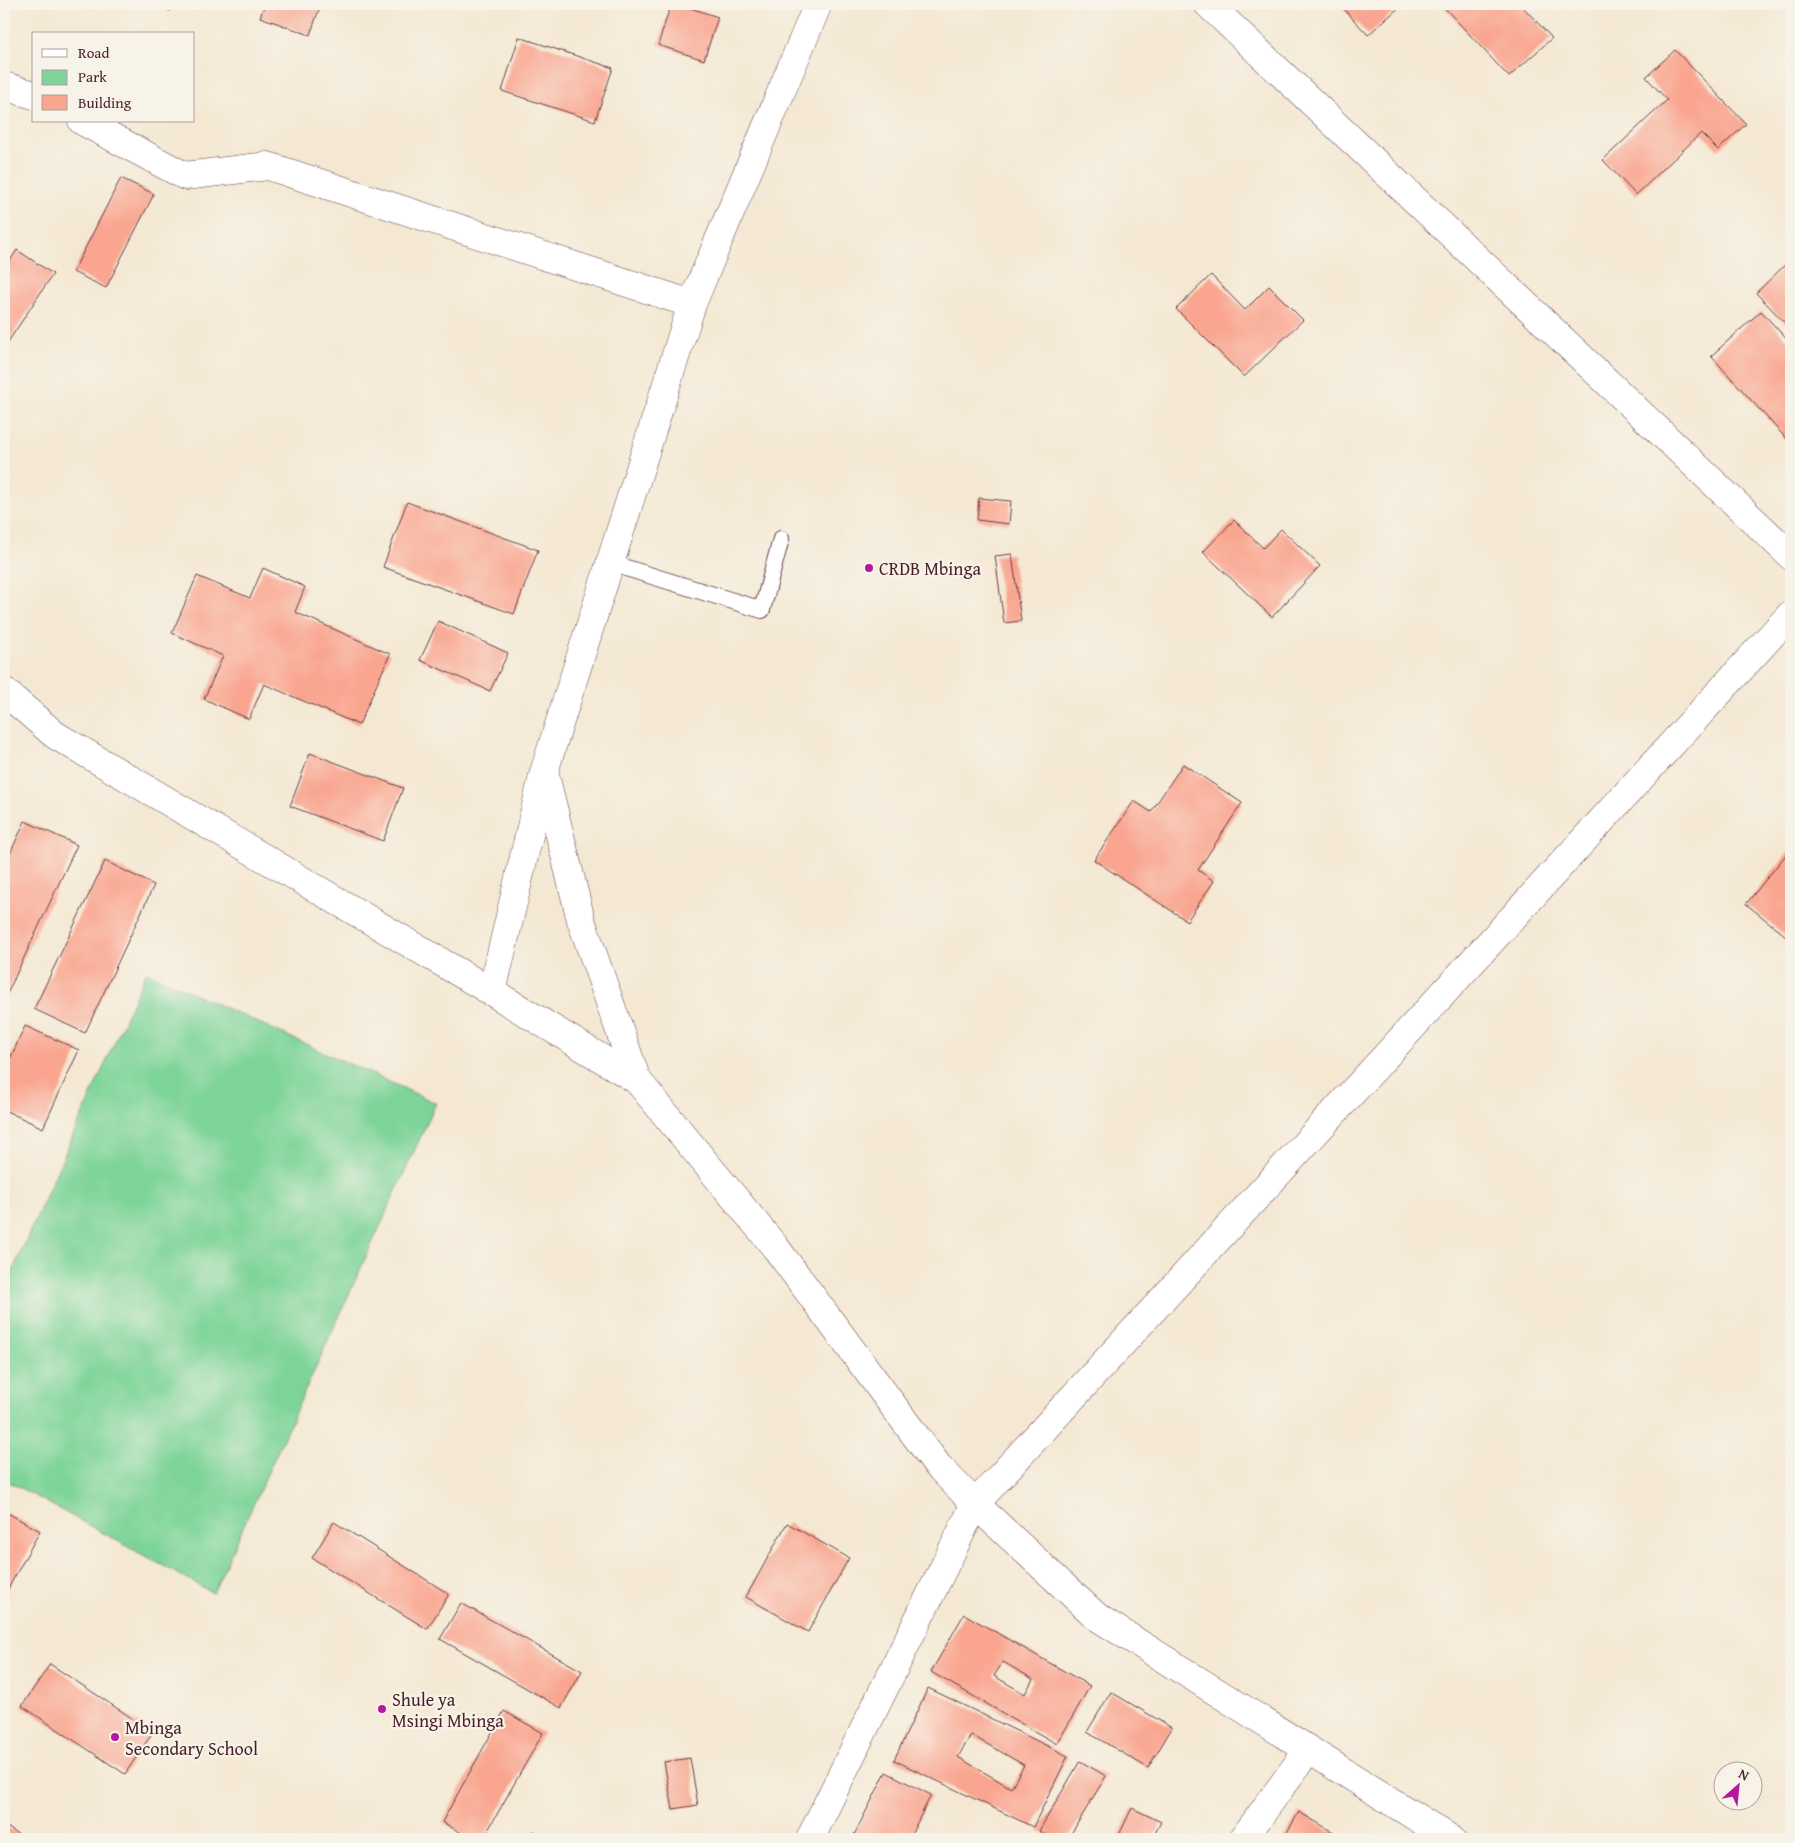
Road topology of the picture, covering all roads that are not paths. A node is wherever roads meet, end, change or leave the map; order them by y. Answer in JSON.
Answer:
{"nodes":[{"id":1,"x":818,"y":4,"type":"edge"},
{"id":2,"x":1208,"y":4,"type":"edge"},
{"id":3,"x":4,"y":86,"type":"edge"},
{"id":4,"x":32,"y":94,"type":"edge"},
{"id":5,"x":84,"y":122,"type":"edge"},
{"id":6,"x":692,"y":304,"type":"junction"},
{"id":7,"x":781,"y":539,"type":"dead end"},
{"id":8,"x":1791,"y":556,"type":"edge"},
{"id":9,"x":610,"y":563,"type":"junction"},
{"id":10,"x":1791,"y":614,"type":"edge"},
{"id":11,"x":4,"y":691,"type":"edge"},
{"id":12,"x":544,"y":772,"type":"junction"},
{"id":13,"x":492,"y":992,"type":"junction"},
{"id":14,"x":637,"y":1080,"type":"junction"},
{"id":15,"x":975,"y":1504,"type":"junction"},
{"id":16,"x":1308,"y":1750,"type":"junction"},
{"id":17,"x":810,"y":1839,"type":"edge"},
{"id":18,"x":1243,"y":1839,"type":"edge"},
{"id":19,"x":1451,"y":1839,"type":"edge"}],
"edges":[{"from":1,"to":6,"type":"street"},
{"from":2,"to":8,"type":"street"},
{"from":3,"to":4,"type":"street"},
{"from":5,"to":6,"type":"street"},
{"from":6,"to":9,"type":"street"},
{"from":7,"to":9,"type":"lane"},
{"from":9,"to":12,"type":"street"},
{"from":10,"to":15,"type":"street"},
{"from":11,"to":13,"type":"street"},
{"from":12,"to":13,"type":"street"},
{"from":12,"to":14,"type":"street"},
{"from":13,"to":14,"type":"street"},
{"from":14,"to":15,"type":"street"},
{"from":15,"to":16,"type":"street"},
{"from":15,"to":17,"type":"street"},
{"from":16,"to":18,"type":"street"},
{"from":16,"to":19,"type":"street"}]}
